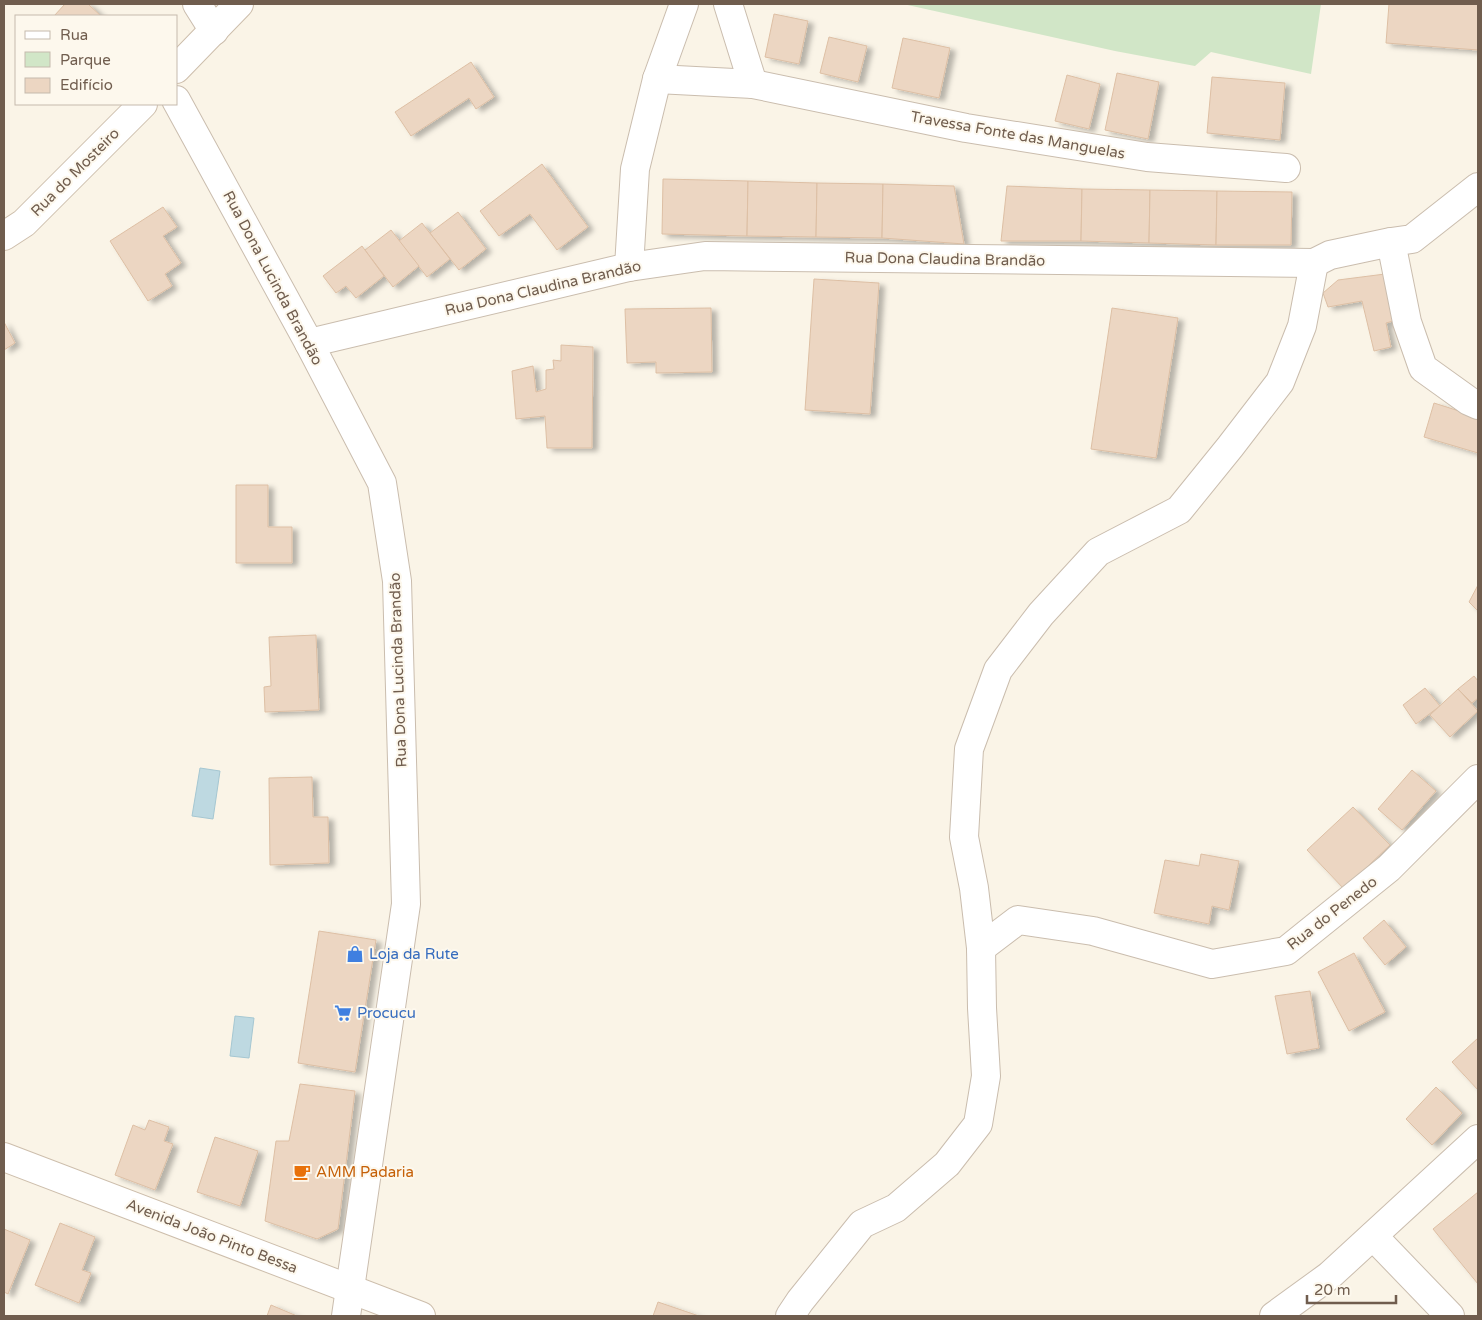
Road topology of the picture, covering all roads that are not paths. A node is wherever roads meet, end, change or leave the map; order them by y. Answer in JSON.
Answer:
{"nodes":[{"id":1,"x":197,"y":4,"type":"edge"},
{"id":2,"x":239,"y":4,"type":"edge"},
{"id":3,"x":684,"y":4,"type":"edge"},
{"id":4,"x":728,"y":4,"type":"edge"},
{"id":5,"x":214,"y":31,"type":"junction"},
{"id":6,"x":178,"y":68,"type":"edge"},
{"id":7,"x":657,"y":79,"type":"junction"},
{"id":8,"x":752,"y":84,"type":"junction"},
{"id":9,"x":178,"y":104,"type":"edge"},
{"id":10,"x":142,"y":105,"type":"edge"},
{"id":11,"x":1286,"y":168,"type":"dead end"},
{"id":12,"x":1478,"y":187,"type":"edge"},
{"id":13,"x":4,"y":236,"type":"edge"},
{"id":14,"x":1391,"y":242,"type":"junction"},
{"id":15,"x":1314,"y":262,"type":"junction"},
{"id":16,"x":629,"y":267,"type":"junction"},
{"id":17,"x":309,"y":343,"type":"junction"},
{"id":18,"x":1478,"y":406,"type":"edge"},
{"id":19,"x":1478,"y":779,"type":"edge"},
{"id":20,"x":981,"y":948,"type":"junction"},
{"id":21,"x":1478,"y":1139,"type":"edge"},
{"id":22,"x":4,"y":1157,"type":"edge"},
{"id":23,"x":1373,"y":1236,"type":"junction"},
{"id":24,"x":351,"y":1289,"type":"junction"},
{"id":25,"x":346,"y":1316,"type":"edge"},
{"id":26,"x":421,"y":1316,"type":"edge"},
{"id":27,"x":790,"y":1316,"type":"edge"},
{"id":28,"x":1274,"y":1316,"type":"edge"},
{"id":29,"x":1450,"y":1316,"type":"edge"}],
"edges":[{"from":1,"to":5,"type":"street"},
{"from":2,"to":5,"type":"street"},
{"from":3,"to":7,"type":"street"},
{"from":4,"to":8,"type":"street"},
{"from":5,"to":6,"type":"street"},
{"from":7,"to":8,"type":"street","name":"Travessa Fonte das Manguelas"},
{"from":7,"to":16,"type":"street"},
{"from":8,"to":11,"type":"street","name":"Travessa Fonte das Manguelas"},
{"from":9,"to":17,"type":"street","name":"Rua Dona Lucinda Brandão"},
{"from":10,"to":13,"type":"street","name":"Rua do Mosteiro"},
{"from":12,"to":14,"type":"street","name":"Rua Dona Claudina Brandão"},
{"from":14,"to":15,"type":"street","name":"Rua Dona Claudina Brandão"},
{"from":14,"to":18,"type":"street"},
{"from":15,"to":16,"type":"street","name":"Rua Dona Claudina Brandão"},
{"from":15,"to":20,"type":"street"},
{"from":16,"to":17,"type":"street","name":"Rua Dona Claudina Brandão"},
{"from":17,"to":24,"type":"street","name":"Rua Dona Lucinda Brandão"},
{"from":19,"to":20,"type":"street","name":"Rua do Penedo"},
{"from":20,"to":27,"type":"street"},
{"from":21,"to":23,"type":"street"},
{"from":22,"to":24,"type":"street","name":"Avenida João Pinto Bessa"},
{"from":23,"to":28,"type":"street"},
{"from":23,"to":29,"type":"street"},
{"from":24,"to":25,"type":"street","name":"Rua Dona Lucinda Brandão"},
{"from":24,"to":26,"type":"street","name":"Avenida João Pinto Bessa"}]}
